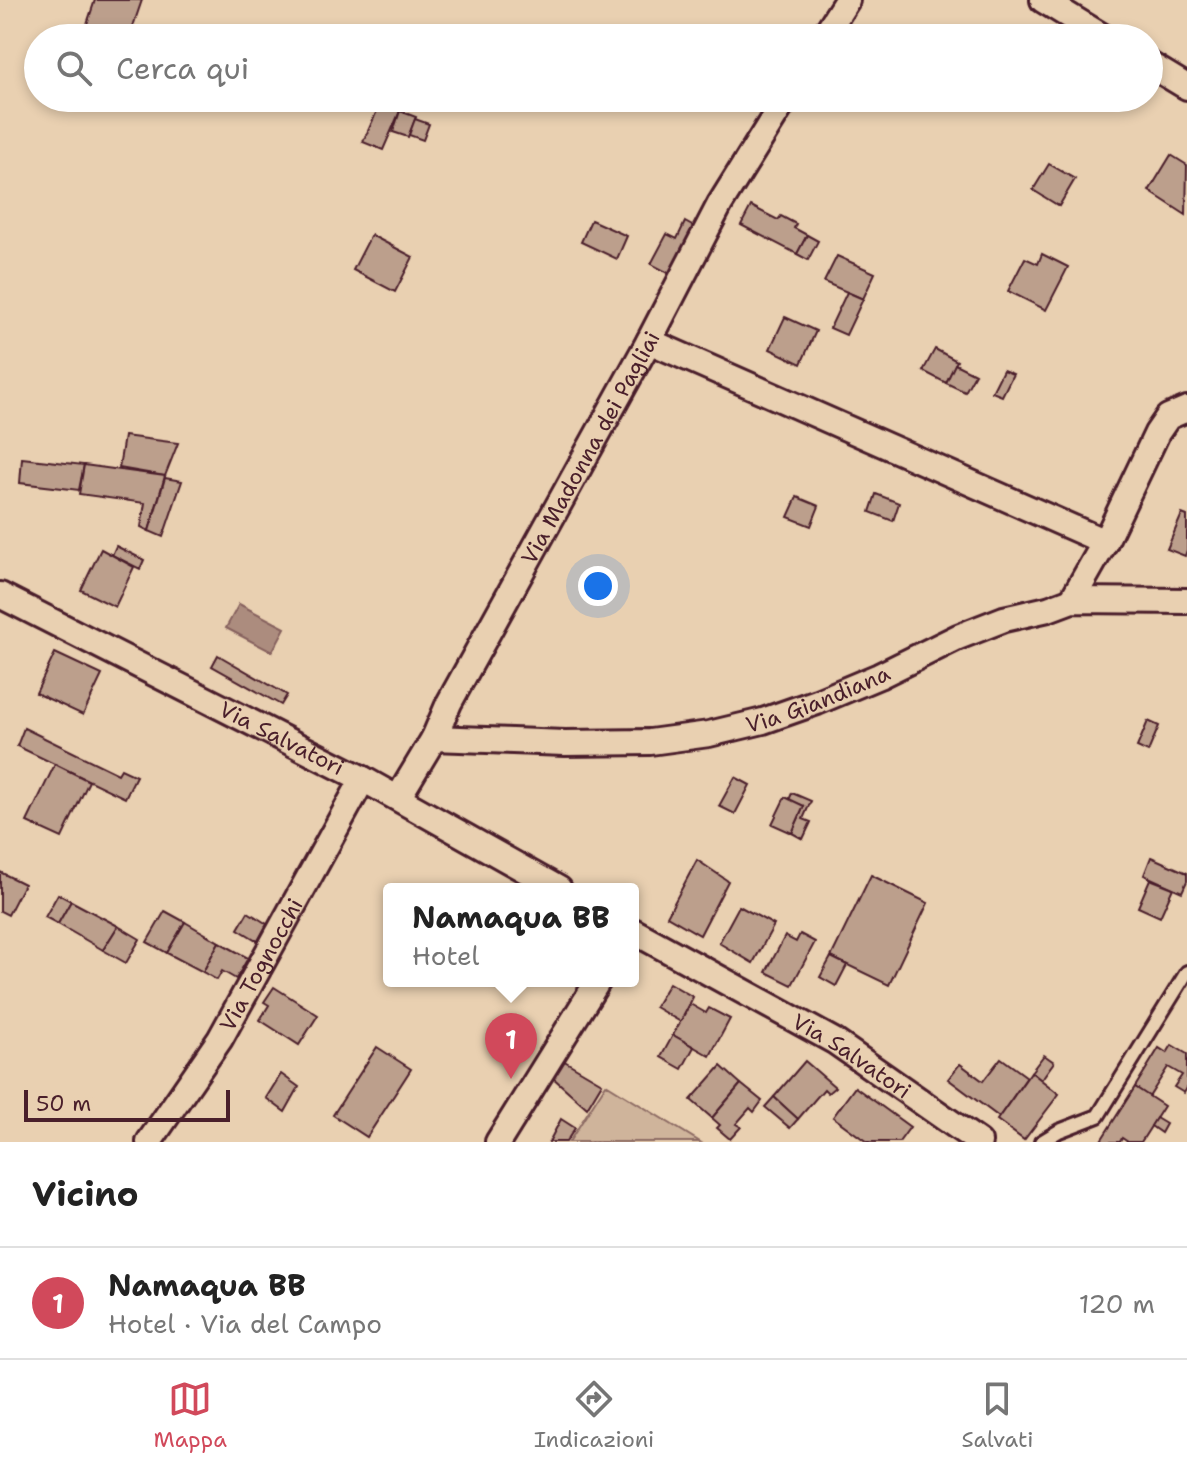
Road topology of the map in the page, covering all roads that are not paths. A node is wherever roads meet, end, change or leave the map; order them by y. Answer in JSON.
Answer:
{"nodes":[{"id":1,"x":847,"y":0,"type":"edge"},
{"id":2,"x":1043,"y":0,"type":"edge"},
{"id":3,"x":832,"y":24,"type":"edge"},
{"id":4,"x":1082,"y":24,"type":"edge"},
{"id":5,"x":1163,"y":72,"type":"edge"},
{"id":6,"x":1187,"y":87,"type":"edge"},
{"id":7,"x":777,"y":112,"type":"edge"},
{"id":8,"x":649,"y":341,"type":"junction"},
{"id":9,"x":1187,"y":409,"type":"edge"},
{"id":10,"x":1105,"y":542,"type":"junction"},
{"id":11,"x":0,"y":595,"type":"edge"},
{"id":12,"x":1072,"y":600,"type":"junction"},
{"id":13,"x":1187,"y":601,"type":"edge"},
{"id":14,"x":434,"y":738,"type":"junction"},
{"id":15,"x":363,"y":779,"type":"junction"},
{"id":16,"x":398,"y":798,"type":"junction"},
{"id":17,"x":548,"y":883,"type":"edge"},
{"id":18,"x":639,"y":934,"type":"edge"},
{"id":19,"x":1187,"y":972,"type":"edge"},
{"id":20,"x":594,"y":987,"type":"edge"},
{"id":21,"x":149,"y":1142,"type":"edge"},
{"id":22,"x":498,"y":1142,"type":"edge"},
{"id":23,"x":979,"y":1142,"type":"edge"},
{"id":24,"x":1041,"y":1142,"type":"edge"}],
"edges":[{"from":1,"to":3,"type":"street"},
{"from":2,"to":4,"type":"street"},
{"from":5,"to":6,"type":"street"},
{"from":7,"to":8,"type":"street","name":"Via Madonna dei Pagliai"},
{"from":8,"to":10,"type":"street"},
{"from":8,"to":14,"type":"street","name":"Via Madonna dei Pagliai"},
{"from":9,"to":10,"type":"street"},
{"from":10,"to":12,"type":"street"},
{"from":11,"to":15,"type":"street","name":"Via Salvatori"},
{"from":12,"to":13,"type":"street","name":"Via Giandiana"},
{"from":12,"to":14,"type":"street","name":"Via Giandiana"},
{"from":14,"to":16,"type":"street","name":"Via Madonna dei Pagliai"},
{"from":15,"to":16,"type":"street","name":"Via Salvatori"},
{"from":15,"to":21,"type":"street","name":"Via Tognocchi"},
{"from":16,"to":17,"type":"street","name":"Via Salvatori"},
{"from":18,"to":23,"type":"street","name":"Via Salvatori"},
{"from":19,"to":24,"type":"lane"},
{"from":20,"to":22,"type":"street"}]}
